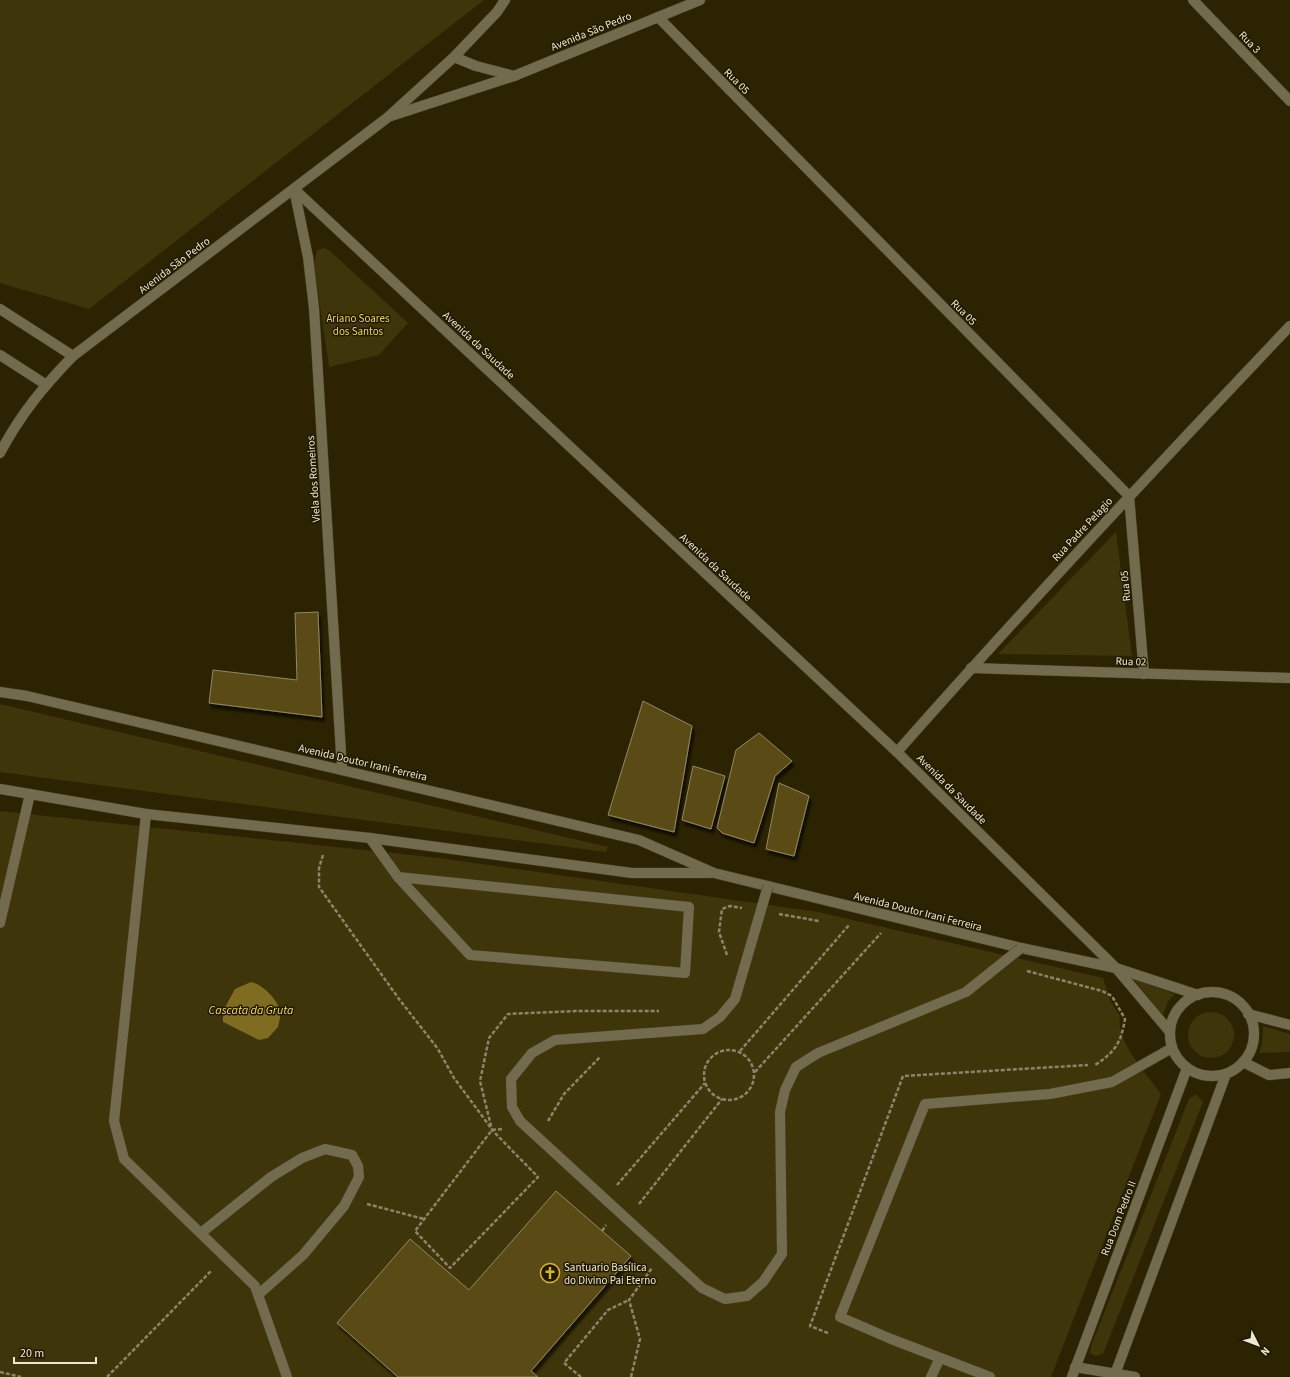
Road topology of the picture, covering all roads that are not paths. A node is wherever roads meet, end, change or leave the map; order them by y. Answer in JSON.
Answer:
{"nodes":[{"id":1,"x":504,"y":0,"type":"edge"},
{"id":2,"x":700,"y":0,"type":"edge"},
{"id":3,"x":1193,"y":0,"type":"edge"},
{"id":4,"x":658,"y":17,"type":"junction"},
{"id":5,"x":454,"y":57,"type":"junction"},
{"id":6,"x":514,"y":76,"type":"junction"},
{"id":7,"x":1290,"y":101,"type":"edge"},
{"id":8,"x":387,"y":118,"type":"junction"},
{"id":9,"x":294,"y":189,"type":"junction"},
{"id":10,"x":0,"y":309,"type":"edge"},
{"id":11,"x":1290,"y":326,"type":"edge"},
{"id":12,"x":0,"y":355,"type":"edge"},
{"id":13,"x":73,"y":356,"type":"junction"},
{"id":14,"x":45,"y":384,"type":"junction"},
{"id":15,"x":0,"y":453,"type":"edge"},
{"id":16,"x":1129,"y":496,"type":"junction"},
{"id":17,"x":971,"y":668,"type":"junction"},
{"id":18,"x":1144,"y":674,"type":"junction"},
{"id":19,"x":1290,"y":678,"type":"edge"},
{"id":20,"x":0,"y":692,"type":"edge"},
{"id":21,"x":897,"y":752,"type":"junction"},
{"id":22,"x":342,"y":770,"type":"junction"},
{"id":23,"x":0,"y":788,"type":"edge"},
{"id":24,"x":30,"y":794,"type":"junction"},
{"id":25,"x":146,"y":814,"type":"junction"},
{"id":26,"x":370,"y":838,"type":"junction"},
{"id":27,"x":714,"y":873,"type":"junction"},
{"id":28,"x":398,"y":877,"type":"junction"},
{"id":29,"x":768,"y":886,"type":"junction"},
{"id":30,"x":0,"y":923,"type":"edge"},
{"id":31,"x":1021,"y":948,"type":"junction"},
{"id":32,"x":1116,"y":968,"type":"junction"},
{"id":33,"x":1198,"y":995,"type":"junction"},
{"id":34,"x":1248,"y":1014,"type":"junction"},
{"id":35,"x":1290,"y":1025,"type":"edge"},
{"id":36,"x":1170,"y":1032,"type":"junction"},
{"id":37,"x":1172,"y":1048,"type":"junction"},
{"id":38,"x":1242,"y":1062,"type":"junction"},
{"id":39,"x":1187,"y":1068,"type":"junction"},
{"id":40,"x":1290,"y":1073,"type":"edge"},
{"id":41,"x":1226,"y":1074,"type":"junction"},
{"id":42,"x":201,"y":1233,"type":"junction"},
{"id":43,"x":258,"y":1294,"type":"junction"},
{"id":44,"x":940,"y":1358,"type":"junction"},
{"id":45,"x":1073,"y":1372,"type":"edge"},
{"id":46,"x":1115,"y":1376,"type":"edge"},
{"id":47,"x":287,"y":1377,"type":"edge"},
{"id":48,"x":931,"y":1377,"type":"edge"},
{"id":49,"x":990,"y":1377,"type":"edge"},
{"id":50,"x":1135,"y":1377,"type":"edge"}],
"edges":[{"from":1,"to":5,"type":"street","name":"Avenida São Pedro"},
{"from":2,"to":4,"type":"street","name":"Avenida São Pedro"},
{"from":3,"to":7,"type":"street","name":"Rua 3"},
{"from":4,"to":6,"type":"street","name":"Avenida São Pedro"},
{"from":4,"to":16,"type":"street","name":"Rua 05"},
{"from":5,"to":6,"type":"street"},
{"from":5,"to":8,"type":"street","name":"Avenida São Pedro"},
{"from":6,"to":8,"type":"street","name":"Avenida São Pedro"},
{"from":8,"to":9,"type":"street","name":"Avenida São Pedro"},
{"from":9,"to":13,"type":"street","name":"Avenida São Pedro"},
{"from":9,"to":21,"type":"street","name":"Avenida da Saudade"},
{"from":9,"to":22,"type":"street","name":"Viela dos Romeiros"},
{"from":10,"to":13,"type":"street"},
{"from":11,"to":16,"type":"street","name":"Rua Padre Pelagio"},
{"from":12,"to":14,"type":"street"},
{"from":13,"to":14,"type":"street","name":"Avenida São Pedro"},
{"from":14,"to":15,"type":"street","name":"Avenida São Pedro"},
{"from":16,"to":17,"type":"street","name":"Rua Padre Pelagio"},
{"from":16,"to":18,"type":"street","name":"Rua 05"},
{"from":17,"to":18,"type":"street","name":"Rua 02"},
{"from":17,"to":21,"type":"street","name":"Rua Padre Pelagio"},
{"from":18,"to":19,"type":"street","name":"Rua 02"},
{"from":20,"to":22,"type":"street","name":"Avenida Doutor Irani Ferreira"},
{"from":21,"to":32,"type":"street","name":"Avenida da Saudade"},
{"from":22,"to":27,"type":"street","name":"Avenida Doutor Irani Ferreira"},
{"from":23,"to":24,"type":"street","name":"Avenida Doutor Irani Ferreira"},
{"from":24,"to":25,"type":"street","name":"Avenida Doutor Irani Ferreira"},
{"from":24,"to":30,"type":"street"},
{"from":25,"to":26,"type":"street","name":"Avenida Doutor Irani Ferreira"},
{"from":25,"to":42,"type":"street"},
{"from":26,"to":27,"type":"street","name":"Avenida Doutor Irani Ferreira"},
{"from":26,"to":28,"type":"street"},
{"from":27,"to":29,"type":"street","name":"Avenida Doutor Irani Ferreira"},
{"from":28,"to":28,"type":"street"},
{"from":29,"to":31,"type":"street","name":"Avenida Doutor Irani Ferreira"},
{"from":29,"to":31,"type":"street","bridge":true},
{"from":31,"to":32,"type":"street","name":"Avenida Doutor Irani Ferreira"},
{"from":32,"to":33,"type":"street","name":"Avenida Doutor Irani Ferreira"},
{"from":32,"to":36,"type":"street"},
{"from":33,"to":34,"type":"street"},
{"from":33,"to":36,"type":"street"},
{"from":34,"to":35,"type":"street"},
{"from":34,"to":38,"type":"street"},
{"from":36,"to":37,"type":"street"},
{"from":37,"to":39,"type":"street"},
{"from":37,"to":44,"type":"street"},
{"from":38,"to":40,"type":"street"},
{"from":38,"to":41,"type":"street"},
{"from":39,"to":41,"type":"street"},
{"from":39,"to":45,"type":"street","name":"Rua Dom Pedro II"},
{"from":41,"to":46,"type":"street"},
{"from":42,"to":43,"type":"street"},
{"from":42,"to":43,"type":"street"},
{"from":43,"to":47,"type":"street"},
{"from":44,"to":48,"type":"street"},
{"from":44,"to":49,"type":"street"},
{"from":45,"to":46,"type":"street"},
{"from":46,"to":50,"type":"street"}]}
